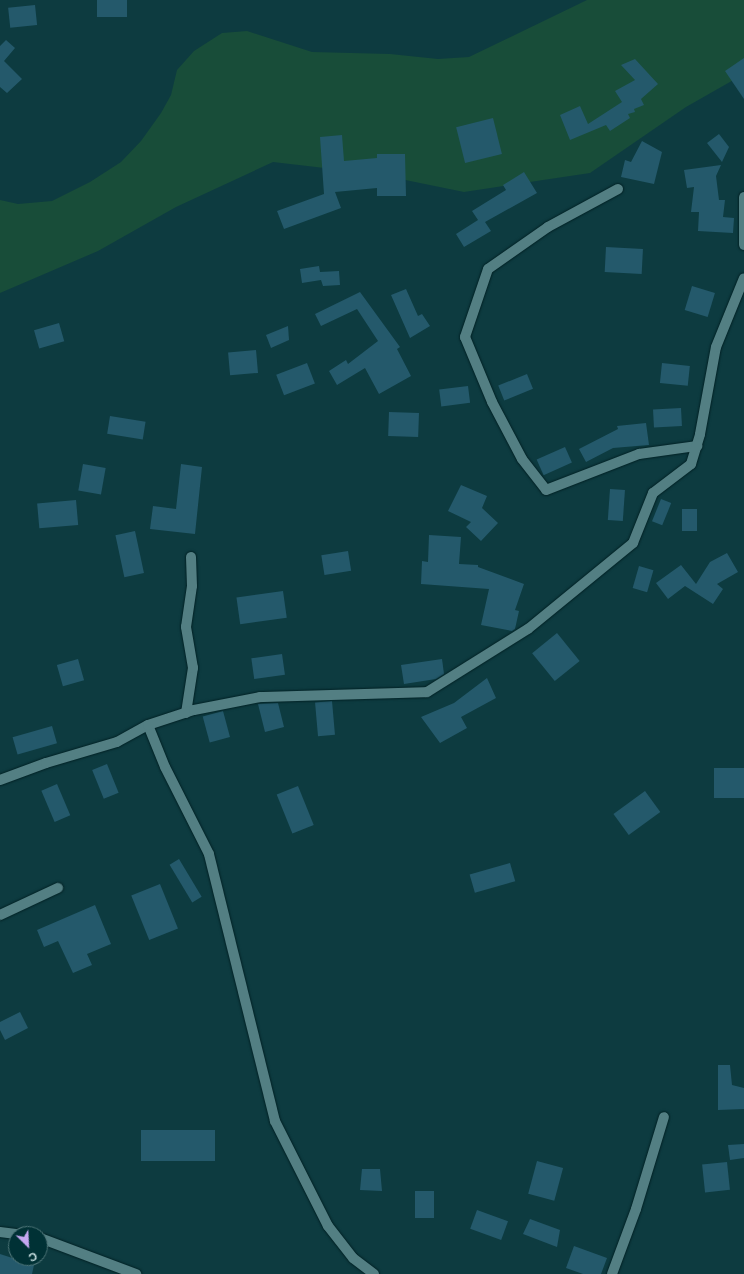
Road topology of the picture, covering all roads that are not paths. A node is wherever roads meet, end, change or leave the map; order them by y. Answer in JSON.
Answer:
{"nodes":[{"id":1,"x":618,"y":189,"type":"dead end"},
{"id":2,"x":744,"y":197,"type":"edge"},
{"id":3,"x":744,"y":245,"type":"edge"},
{"id":4,"x":744,"y":278,"type":"edge"},
{"id":5,"x":697,"y":446,"type":"junction"},
{"id":6,"x":191,"y":557,"type":"dead end"},
{"id":7,"x":186,"y":712,"type":"junction"},
{"id":8,"x":148,"y":725,"type":"junction"},
{"id":9,"x":0,"y":780,"type":"edge"},
{"id":10,"x":58,"y":888,"type":"dead end"},
{"id":11,"x":0,"y":915,"type":"edge"},
{"id":12,"x":664,"y":1117,"type":"dead end"},
{"id":13,"x":48,"y":1241,"type":"edge"},
{"id":14,"x":136,"y":1274,"type":"edge"},
{"id":15,"x":374,"y":1274,"type":"edge"},
{"id":16,"x":612,"y":1274,"type":"edge"}],
"edges":[{"from":1,"to":5,"type":"street"},
{"from":2,"to":3,"type":"street"},
{"from":4,"to":5,"type":"street"},
{"from":5,"to":7,"type":"street"},
{"from":6,"to":7,"type":"street"},
{"from":7,"to":8,"type":"street"},
{"from":8,"to":9,"type":"street"},
{"from":8,"to":15,"type":"street"},
{"from":10,"to":11,"type":"street"},
{"from":12,"to":16,"type":"street"},
{"from":13,"to":14,"type":"street"}]}
